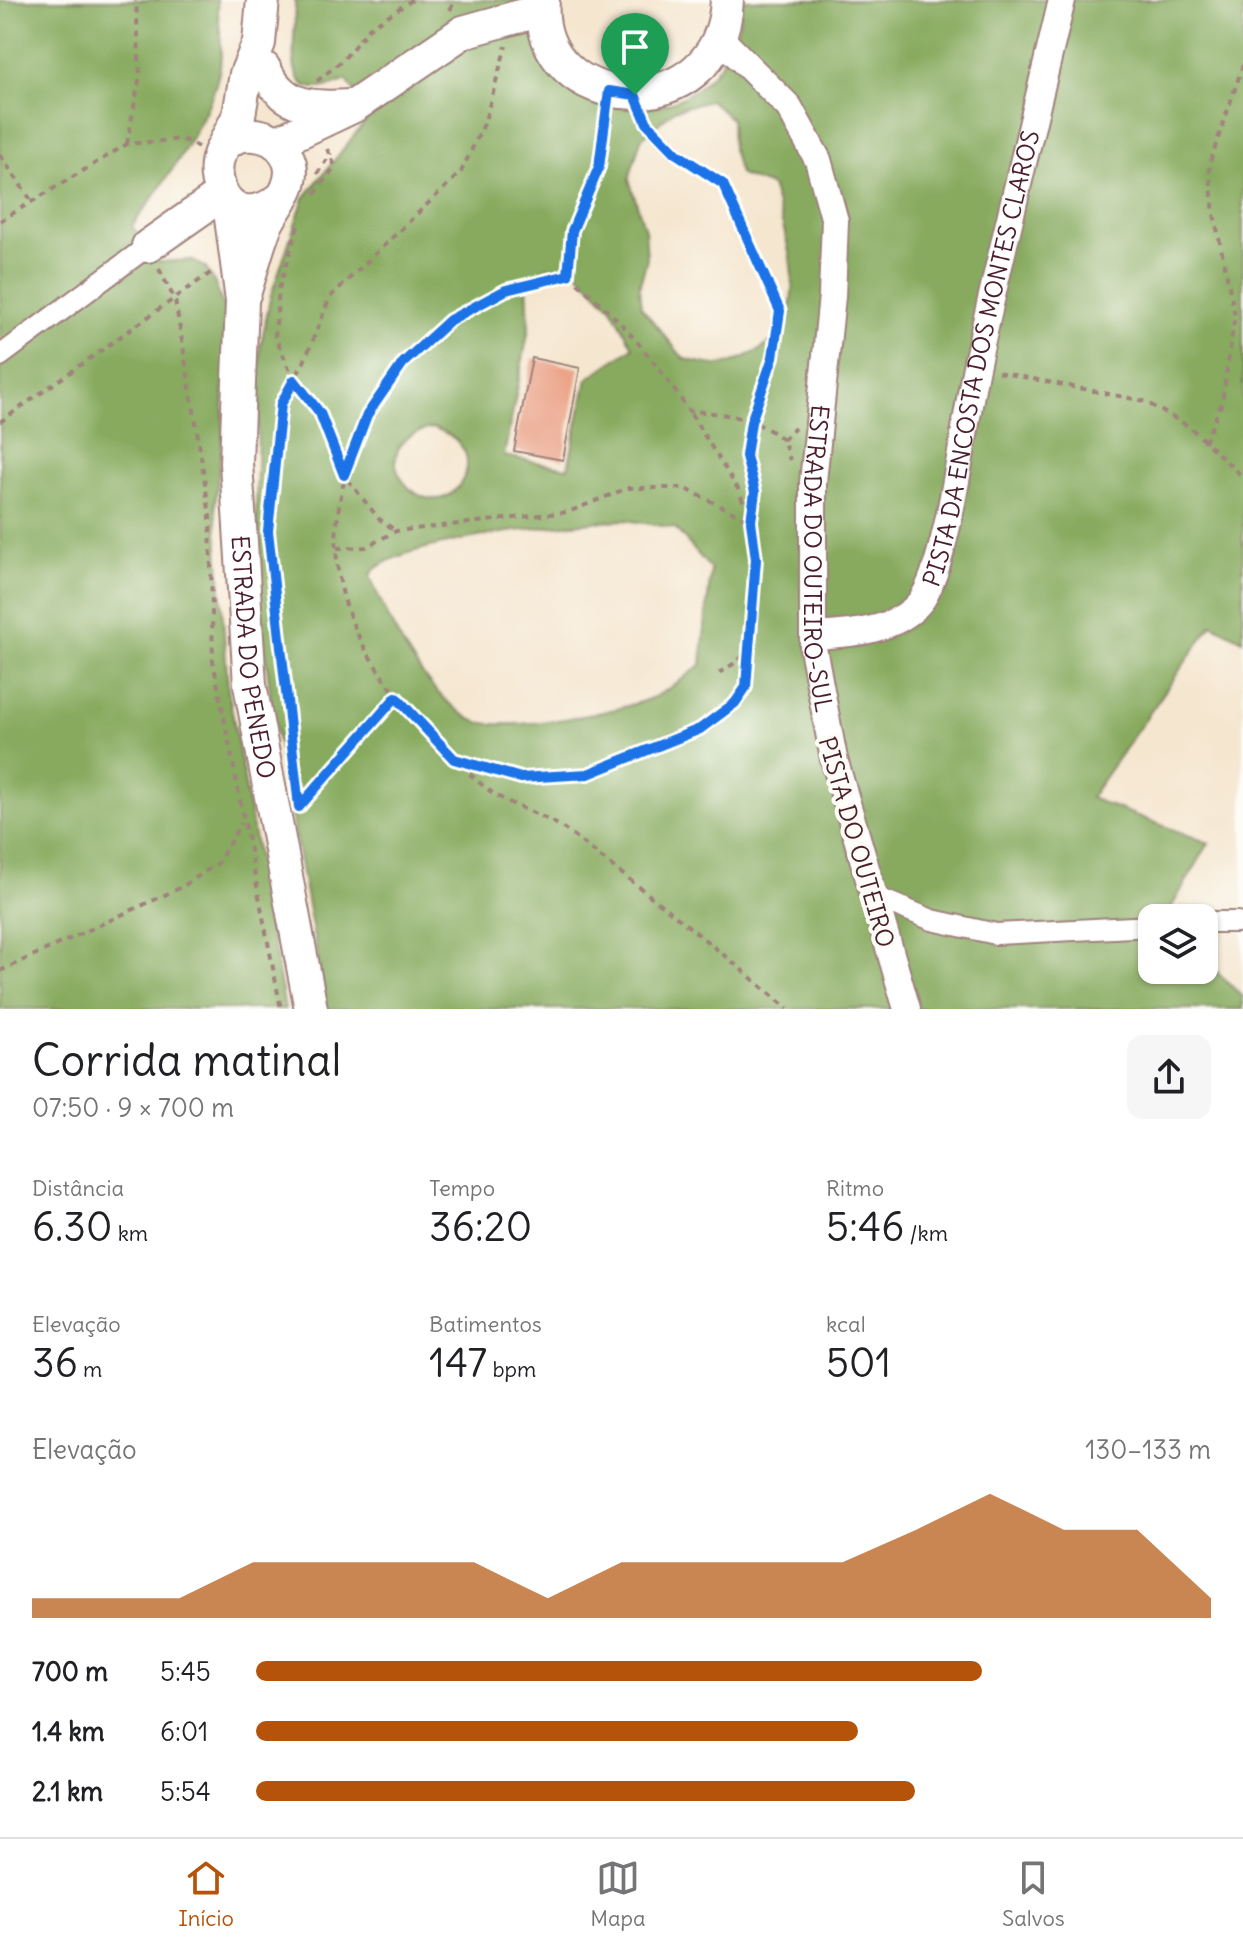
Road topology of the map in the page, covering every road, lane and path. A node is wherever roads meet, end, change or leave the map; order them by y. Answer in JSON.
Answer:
{"nodes":[{"id":1,"x":136,"y":0,"type":"edge"},
{"id":2,"x":263,"y":0,"type":"edge"},
{"id":3,"x":412,"y":0,"type":"edge"},
{"id":4,"x":727,"y":0,"type":"edge"},
{"id":5,"x":1062,"y":0,"type":"edge"},
{"id":6,"x":533,"y":9,"type":"edge"},
{"id":7,"x":720,"y":38,"type":"junction"},
{"id":8,"x":262,"y":56,"type":"junction"},
{"id":9,"x":1243,"y":65,"type":"edge"},
{"id":10,"x":312,"y":85,"type":"dead end"},
{"id":11,"x":622,"y":93,"type":"junction"},
{"id":12,"x":354,"y":106,"type":"junction"},
{"id":13,"x":275,"y":141,"type":"junction"},
{"id":14,"x":127,"y":144,"type":"junction"},
{"id":15,"x":327,"y":149,"type":"dead end"},
{"id":16,"x":211,"y":151,"type":"junction"},
{"id":17,"x":0,"y":155,"type":"edge"},
{"id":18,"x":225,"y":199,"type":"junction"},
{"id":19,"x":31,"y":200,"type":"junction"},
{"id":20,"x":295,"y":201,"type":"junction"},
{"id":21,"x":0,"y":221,"type":"edge"},
{"id":22,"x":148,"y":246,"type":"junction"},
{"id":23,"x":215,"y":269,"type":"dead end"},
{"id":24,"x":568,"y":275,"type":"junction"},
{"id":25,"x":175,"y":300,"type":"junction"},
{"id":26,"x":242,"y":301,"type":"junction"},
{"id":27,"x":0,"y":356,"type":"edge"},
{"id":28,"x":976,"y":368,"type":"junction"},
{"id":29,"x":294,"y":380,"type":"junction"},
{"id":30,"x":689,"y":411,"type":"junction"},
{"id":31,"x":0,"y":422,"type":"edge"},
{"id":32,"x":751,"y":422,"type":"junction"},
{"id":33,"x":1205,"y":442,"type":"junction"},
{"id":34,"x":790,"y":463,"type":"dead end"},
{"id":35,"x":344,"y":475,"type":"junction"},
{"id":36,"x":1243,"y":477,"type":"edge"},
{"id":37,"x":751,"y":521,"type":"junction"},
{"id":38,"x":268,"y":531,"type":"dead end"},
{"id":39,"x":396,"y":531,"type":"junction"},
{"id":40,"x":337,"y":548,"type":"junction"},
{"id":41,"x":274,"y":605,"type":"dead end"},
{"id":42,"x":813,"y":636,"type":"junction"},
{"id":43,"x":750,"y":647,"type":"junction"},
{"id":44,"x":719,"y":673,"type":"dead end"},
{"id":45,"x":396,"y":697,"type":"junction"},
{"id":46,"x":454,"y":759,"type":"junction"},
{"id":47,"x":294,"y":764,"type":"dead end"},
{"id":48,"x":297,"y":793,"type":"dead end"},
{"id":49,"x":242,"y":822,"type":"junction"},
{"id":50,"x":871,"y":895,"type":"junction"},
{"id":51,"x":1218,"y":922,"type":"edge"},
{"id":52,"x":1238,"y":922,"type":"dead end"},
{"id":53,"x":1138,"y":927,"type":"edge"},
{"id":54,"x":0,"y":971,"type":"edge"},
{"id":55,"x":281,"y":1009,"type":"edge"},
{"id":56,"x":311,"y":1009,"type":"edge"},
{"id":57,"x":788,"y":1009,"type":"edge"},
{"id":58,"x":907,"y":1009,"type":"edge"}],
"edges":[{"from":1,"to":14,"type":"path"},
{"from":2,"to":8,"type":"street"},
{"from":3,"to":10,"type":"path"},
{"from":4,"to":7,"type":"street"},
{"from":5,"to":28,"type":"street","name":"PISTA DA ENCOSTA DOS MONTES CLAROS"},
{"from":6,"to":11,"type":"street"},
{"from":6,"to":12,"type":"street"},
{"from":6,"to":29,"type":"path"},
{"from":7,"to":11,"type":"street"},
{"from":7,"to":42,"type":"street","name":"ESTRADA DO OUTEIRO-SUL"},
{"from":8,"to":12,"type":"street"},
{"from":8,"to":13,"type":"street"},
{"from":8,"to":16,"type":"street"},
{"from":9,"to":33,"type":"path"},
{"from":11,"to":24,"type":"path"},
{"from":11,"to":32,"type":"path"},
{"from":12,"to":13,"type":"street"},
{"from":12,"to":20,"type":"street","name":"ESTRADA DO PENEDO"},
{"from":13,"to":16,"type":"street"},
{"from":13,"to":20,"type":"street"},
{"from":14,"to":16,"type":"path"},
{"from":14,"to":19,"type":"path"},
{"from":15,"to":20,"type":"path"},
{"from":16,"to":18,"type":"street"},
{"from":17,"to":19,"type":"path"},
{"from":18,"to":20,"type":"street"},
{"from":18,"to":22,"type":"street"},
{"from":18,"to":26,"type":"street","name":"ESTRADA DO PENEDO"},
{"from":19,"to":21,"type":"path"},
{"from":20,"to":26,"type":"street","name":"ESTRADA DO PENEDO"},
{"from":20,"to":29,"type":"path"},
{"from":22,"to":25,"type":"path"},
{"from":22,"to":27,"type":"street"},
{"from":23,"to":25,"type":"path"},
{"from":24,"to":30,"type":"path"},
{"from":24,"to":35,"type":"path"},
{"from":25,"to":31,"type":"path"},
{"from":25,"to":49,"type":"path"},
{"from":26,"to":56,"type":"street","name":"ESTRADA DO PENEDO"},
{"from":28,"to":33,"type":"path"},
{"from":28,"to":42,"type":"street","name":"PISTA DA ENCOSTA DOS MONTES CLAROS"},
{"from":29,"to":35,"type":"path"},
{"from":29,"to":38,"type":"path"},
{"from":30,"to":32,"type":"path"},
{"from":30,"to":37,"type":"path"},
{"from":32,"to":34,"type":"path"},
{"from":32,"to":37,"type":"path"},
{"from":33,"to":36,"type":"path"},
{"from":35,"to":39,"type":"path"},
{"from":35,"to":40,"type":"path"},
{"from":37,"to":39,"type":"path"},
{"from":37,"to":43,"type":"path"},
{"from":39,"to":40,"type":"path"},
{"from":40,"to":45,"type":"path"},
{"from":41,"to":47,"type":"path"},
{"from":42,"to":50,"type":"street","name":"ESTRADA DO OUTEIRO-SUL"},
{"from":43,"to":44,"type":"path"},
{"from":43,"to":46,"type":"path"},
{"from":45,"to":46,"type":"path"},
{"from":45,"to":48,"type":"path"},
{"from":46,"to":57,"type":"path"},
{"from":49,"to":54,"type":"path"},
{"from":49,"to":55,"type":"path"},
{"from":50,"to":53,"type":"street"},
{"from":50,"to":58,"type":"street","name":"ESTRADA DO OUTEIRO-SUL"},
{"from":51,"to":52,"type":"street"}]}
